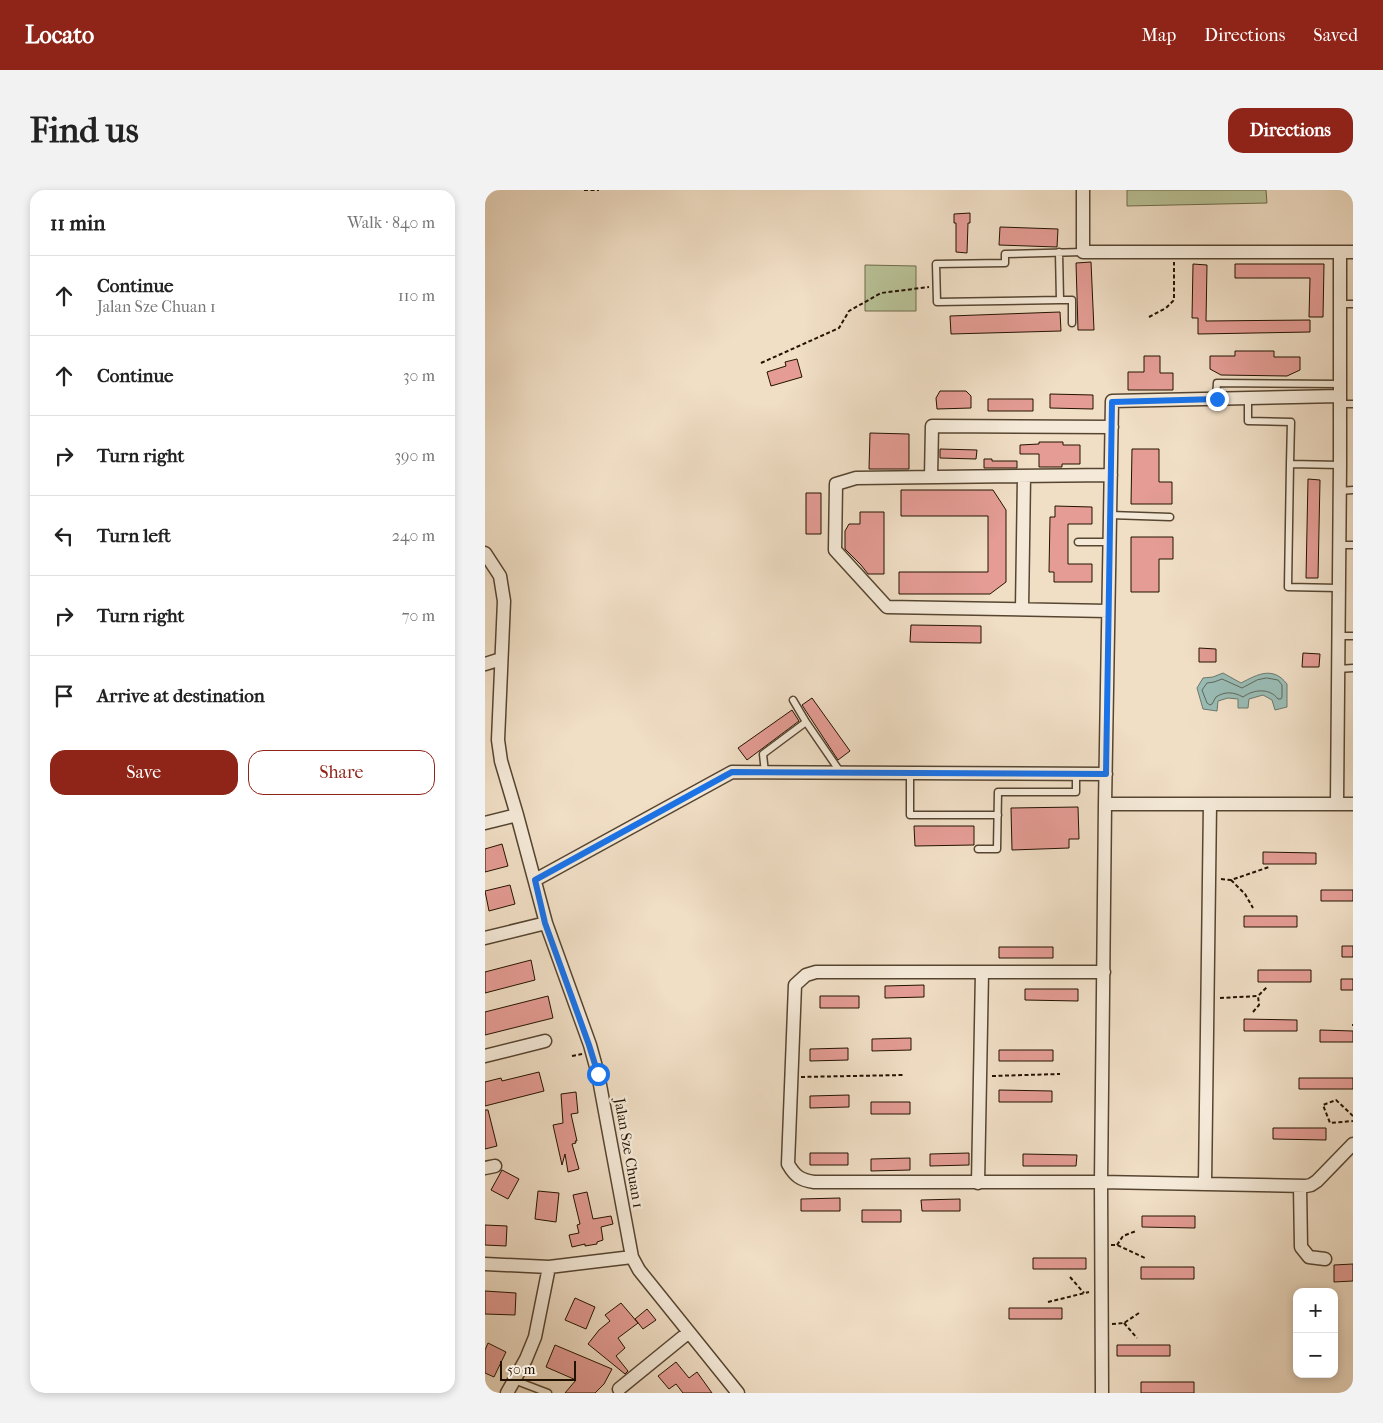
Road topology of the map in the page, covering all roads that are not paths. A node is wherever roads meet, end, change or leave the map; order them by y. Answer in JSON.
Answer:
{"nodes":[{"id":1,"x":1083,"y":190,"type":"edge"},
{"id":2,"x":1059,"y":252,"type":"junction"},
{"id":3,"x":1083,"y":252,"type":"junction"},
{"id":4,"x":1346,"y":252,"type":"edge"},
{"id":5,"x":1060,"y":300,"type":"junction"},
{"id":6,"x":1340,"y":304,"type":"junction"},
{"id":7,"x":1353,"y":304,"type":"edge"},
{"id":8,"x":1072,"y":323,"type":"dead end"},
{"id":9,"x":1340,"y":395,"type":"junction"},
{"id":10,"x":1249,"y":398,"type":"junction"},
{"id":11,"x":1217,"y":399,"type":"junction"},
{"id":12,"x":1353,"y":404,"type":"edge"},
{"id":13,"x":1112,"y":427,"type":"junction"},
{"id":14,"x":1290,"y":464,"type":"junction"},
{"id":15,"x":1353,"y":464,"type":"edge"},
{"id":16,"x":1340,"y":465,"type":"junction"},
{"id":17,"x":1024,"y":476,"type":"junction"},
{"id":18,"x":1111,"y":476,"type":"junction"},
{"id":19,"x":931,"y":477,"type":"junction"},
{"id":20,"x":1353,"y":490,"type":"edge"},
{"id":21,"x":1339,"y":491,"type":"junction"},
{"id":22,"x":1110,"y":515,"type":"junction"},
{"id":23,"x":1170,"y":517,"type":"dead end"},
{"id":24,"x":1077,"y":542,"type":"dead end"},
{"id":25,"x":1109,"y":542,"type":"junction"},
{"id":26,"x":1339,"y":545,"type":"junction"},
{"id":27,"x":1353,"y":545,"type":"edge"},
{"id":28,"x":485,"y":553,"type":"edge"},
{"id":29,"x":1339,"y":588,"type":"junction"},
{"id":30,"x":1022,"y":609,"type":"junction"},
{"id":31,"x":1108,"y":611,"type":"junction"},
{"id":32,"x":1338,"y":636,"type":"junction"},
{"id":33,"x":1353,"y":636,"type":"edge"},
{"id":34,"x":501,"y":659,"type":"junction"},
{"id":35,"x":485,"y":664,"type":"edge"},
{"id":36,"x":1353,"y":668,"type":"edge"},
{"id":37,"x":1338,"y":669,"type":"junction"},
{"id":38,"x":793,"y":700,"type":"dead end"},
{"id":39,"x":806,"y":722,"type":"junction"},
{"id":40,"x":765,"y":772,"type":"junction"},
{"id":41,"x":841,"y":773,"type":"junction"},
{"id":42,"x":910,"y":773,"type":"junction"},
{"id":43,"x":1076,"y":774,"type":"junction"},
{"id":44,"x":1106,"y":774,"type":"junction"},
{"id":45,"x":1337,"y":803,"type":"junction"},
{"id":46,"x":1105,"y":804,"type":"junction"},
{"id":47,"x":1209,"y":804,"type":"junction"},
{"id":48,"x":1353,"y":804,"type":"edge"},
{"id":49,"x":517,"y":815,"type":"junction"},
{"id":50,"x":998,"y":815,"type":"junction"},
{"id":51,"x":485,"y":823,"type":"edge"},
{"id":52,"x":977,"y":849,"type":"dead end"},
{"id":53,"x":535,"y":880,"type":"junction"},
{"id":54,"x":545,"y":923,"type":"junction"},
{"id":55,"x":485,"y":938,"type":"edge"},
{"id":56,"x":982,"y":972,"type":"junction"},
{"id":57,"x":1104,"y":972,"type":"junction"},
{"id":58,"x":545,"y":1040,"type":"dead end"},
{"id":59,"x":485,"y":1056,"type":"edge"},
{"id":60,"x":1353,"y":1144,"type":"edge"},
{"id":61,"x":1101,"y":1182,"type":"junction"},
{"id":62,"x":978,"y":1183,"type":"junction"},
{"id":63,"x":1205,"y":1184,"type":"junction"},
{"id":64,"x":1300,"y":1186,"type":"junction"},
{"id":65,"x":632,"y":1257,"type":"junction"},
{"id":66,"x":1325,"y":1259,"type":"dead end"},
{"id":67,"x":485,"y":1264,"type":"edge"},
{"id":68,"x":549,"y":1267,"type":"junction"},
{"id":69,"x":689,"y":1332,"type":"junction"},
{"id":70,"x":514,"y":1380,"type":"junction"},
{"id":71,"x":619,"y":1389,"type":"dead end"},
{"id":72,"x":507,"y":1393,"type":"edge"},
{"id":73,"x":548,"y":1393,"type":"edge"},
{"id":74,"x":738,"y":1393,"type":"edge"},
{"id":75,"x":1102,"y":1393,"type":"edge"}],
"edges":[{"from":1,"to":3,"type":"street"},
{"from":2,"to":3,"type":"lane"},
{"from":2,"to":5,"type":"lane"},
{"from":2,"to":5,"type":"lane"},
{"from":3,"to":4,"type":"street"},
{"from":4,"to":6,"type":"street"},
{"from":5,"to":8,"type":"lane"},
{"from":6,"to":7,"type":"lane"},
{"from":6,"to":9,"type":"street"},
{"from":9,"to":10,"type":"street"},
{"from":9,"to":11,"type":"lane"},
{"from":9,"to":12,"type":"lane"},
{"from":9,"to":16,"type":"street"},
{"from":10,"to":11,"type":"street"},
{"from":10,"to":14,"type":"lane"},
{"from":11,"to":13,"type":"street"},
{"from":13,"to":18,"type":"street"},
{"from":13,"to":19,"type":"street"},
{"from":14,"to":16,"type":"lane"},
{"from":14,"to":29,"type":"lane"},
{"from":15,"to":16,"type":"street"},
{"from":16,"to":21,"type":"street"},
{"from":17,"to":18,"type":"street"},
{"from":17,"to":19,"type":"street"},
{"from":17,"to":30,"type":"street"},
{"from":18,"to":22,"type":"street"},
{"from":19,"to":30,"type":"street"},
{"from":20,"to":21,"type":"lane"},
{"from":21,"to":26,"type":"street"},
{"from":22,"to":23,"type":"lane"},
{"from":22,"to":25,"type":"street"},
{"from":24,"to":25,"type":"lane"},
{"from":25,"to":31,"type":"street"},
{"from":26,"to":27,"type":"lane"},
{"from":26,"to":29,"type":"street"},
{"from":28,"to":34,"type":"street","name":"Jalan Sze Chuan 1"},
{"from":29,"to":32,"type":"street"},
{"from":30,"to":31,"type":"street"},
{"from":31,"to":44,"type":"street"},
{"from":32,"to":33,"type":"lane"},
{"from":32,"to":37,"type":"street"},
{"from":34,"to":35,"type":"street"},
{"from":34,"to":49,"type":"street","name":"Jalan Sze Chuan 1"},
{"from":36,"to":37,"type":"lane"},
{"from":37,"to":45,"type":"street"},
{"from":38,"to":39,"type":"lane"},
{"from":39,"to":40,"type":"lane"},
{"from":39,"to":41,"type":"lane"},
{"from":40,"to":41,"type":"street"},
{"from":40,"to":53,"type":"street"},
{"from":41,"to":42,"type":"street"},
{"from":42,"to":43,"type":"street"},
{"from":42,"to":50,"type":"lane"},
{"from":43,"to":44,"type":"street"},
{"from":43,"to":50,"type":"lane"},
{"from":44,"to":46,"type":"street"},
{"from":45,"to":47,"type":"street"},
{"from":45,"to":48,"type":"street"},
{"from":46,"to":47,"type":"street"},
{"from":46,"to":57,"type":"street"},
{"from":47,"to":63,"type":"street"},
{"from":49,"to":51,"type":"street"},
{"from":49,"to":53,"type":"street","name":"Jalan Sze Chuan 1"},
{"from":50,"to":52,"type":"lane"},
{"from":53,"to":54,"type":"street","name":"Jalan Sze Chuan 1"},
{"from":54,"to":55,"type":"street"},
{"from":54,"to":65,"type":"street","name":"Jalan Sze Chuan 1"},
{"from":56,"to":57,"type":"street"},
{"from":56,"to":62,"type":"street"},
{"from":56,"to":62,"type":"street"},
{"from":57,"to":61,"type":"street"},
{"from":58,"to":59,"type":"street"},
{"from":60,"to":64,"type":"street"},
{"from":61,"to":62,"type":"street"},
{"from":61,"to":63,"type":"street"},
{"from":61,"to":75,"type":"street"},
{"from":63,"to":64,"type":"street"},
{"from":64,"to":66,"type":"street"},
{"from":65,"to":68,"type":"street"},
{"from":65,"to":69,"type":"street","name":"Jalan Sze Chuan 1"},
{"from":67,"to":68,"type":"street"},
{"from":68,"to":70,"type":"street"},
{"from":69,"to":71,"type":"street"},
{"from":69,"to":74,"type":"street","name":"Jalan Sze Chuan 1"},
{"from":70,"to":72,"type":"street"},
{"from":70,"to":73,"type":"lane"}]}
